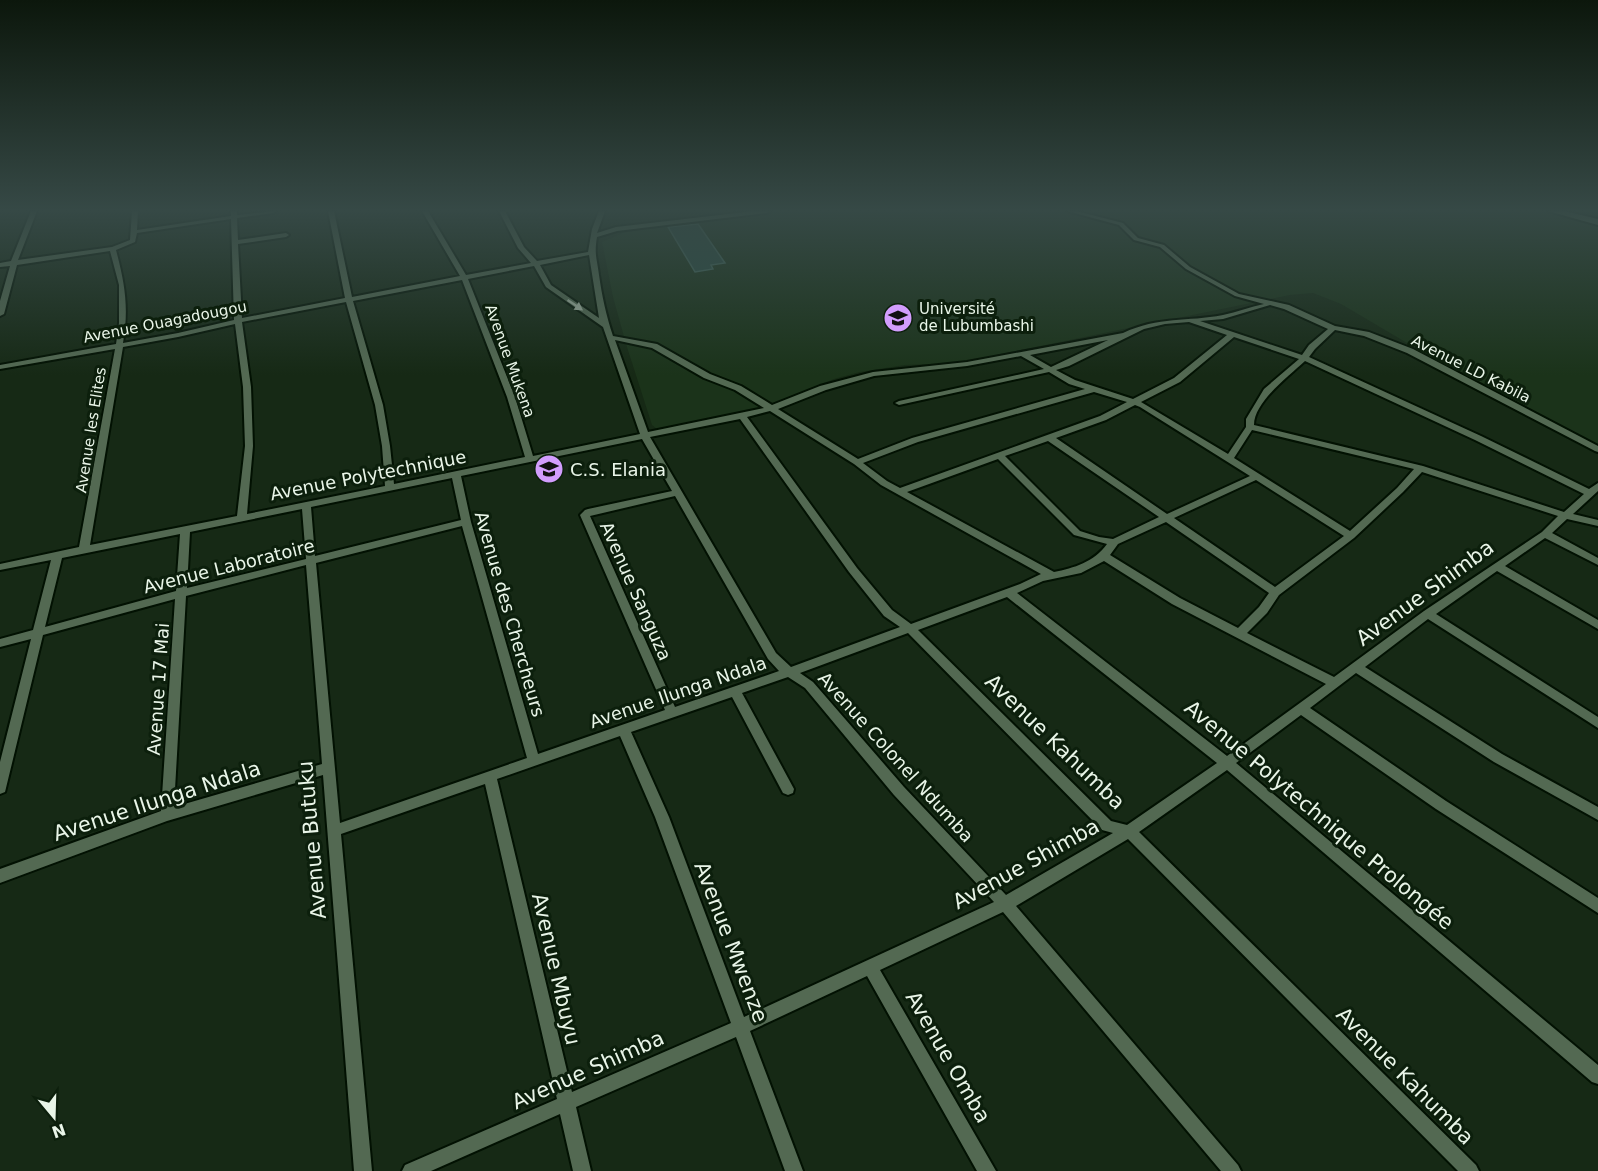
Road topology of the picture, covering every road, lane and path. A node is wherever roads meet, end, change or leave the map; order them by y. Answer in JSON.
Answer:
{"nodes":[{"id":1,"x":13,"y":266,"type":"edge"},
{"id":2,"x":117,"y":266,"type":"edge"},
{"id":3,"x":237,"y":266,"type":"edge"},
{"id":4,"x":342,"y":266,"type":"edge"},
{"id":5,"x":457,"y":266,"type":"edge"},
{"id":6,"x":528,"y":266,"type":"edge"},
{"id":7,"x":537,"y":266,"type":"edge"},
{"id":8,"x":596,"y":266,"type":"edge"},
{"id":9,"x":1185,"y":266,"type":"edge"},
{"id":10,"x":464,"y":278,"type":"junction"},
{"id":11,"x":349,"y":300,"type":"junction"},
{"id":12,"x":1274,"y":303,"type":"junction"},
{"id":13,"x":0,"y":314,"type":"edge"},
{"id":14,"x":238,"y":321,"type":"junction"},
{"id":15,"x":1192,"y":321,"type":"junction"},
{"id":16,"x":1333,"y":328,"type":"junction"},
{"id":17,"x":607,"y":331,"type":"junction"},
{"id":18,"x":1126,"y":335,"type":"junction"},
{"id":19,"x":1232,"y":335,"type":"junction"},
{"id":20,"x":118,"y":346,"type":"junction"},
{"id":21,"x":1020,"y":353,"type":"junction"},
{"id":22,"x":1304,"y":358,"type":"junction"},
{"id":23,"x":0,"y":367,"type":"edge"},
{"id":24,"x":1048,"y":370,"type":"junction"},
{"id":25,"x":1094,"y":389,"type":"junction"},
{"id":26,"x":1136,"y":402,"type":"junction"},
{"id":27,"x":899,"y":404,"type":"dead end"},
{"id":28,"x":773,"y":408,"type":"junction"},
{"id":29,"x":742,"y":416,"type":"junction"},
{"id":30,"x":1250,"y":427,"type":"junction"},
{"id":31,"x":645,"y":436,"type":"junction"},
{"id":32,"x":1050,"y":438,"type":"junction"},
{"id":33,"x":1598,"y":448,"type":"edge"},
{"id":34,"x":1000,"y":456,"type":"junction"},
{"id":35,"x":1230,"y":458,"type":"junction"},
{"id":36,"x":530,"y":460,"type":"junction"},
{"id":37,"x":857,"y":462,"type":"junction"},
{"id":38,"x":1420,"y":468,"type":"junction"},
{"id":39,"x":456,"y":475,"type":"junction"},
{"id":40,"x":1258,"y":476,"type":"junction"},
{"id":41,"x":390,"y":488,"type":"junction"},
{"id":42,"x":1593,"y":489,"type":"edge"},
{"id":43,"x":901,"y":491,"type":"junction"},
{"id":44,"x":676,"y":493,"type":"junction"},
{"id":45,"x":306,"y":505,"type":"junction"},
{"id":46,"x":1564,"y":515,"type":"junction"},
{"id":47,"x":242,"y":517,"type":"junction"},
{"id":48,"x":1165,"y":518,"type":"junction"},
{"id":49,"x":466,"y":522,"type":"junction"},
{"id":50,"x":1598,"y":523,"type":"edge"},
{"id":51,"x":185,"y":529,"type":"junction"},
{"id":52,"x":1545,"y":534,"type":"junction"},
{"id":53,"x":1351,"y":536,"type":"junction"},
{"id":54,"x":1114,"y":542,"type":"junction"},
{"id":55,"x":84,"y":550,"type":"junction"},
{"id":56,"x":57,"y":556,"type":"junction"},
{"id":57,"x":1104,"y":556,"type":"junction"},
{"id":58,"x":310,"y":562,"type":"junction"},
{"id":59,"x":1598,"y":562,"type":"edge"},
{"id":60,"x":1496,"y":566,"type":"junction"},
{"id":61,"x":0,"y":567,"type":"edge"},
{"id":62,"x":1051,"y":575,"type":"junction"},
{"id":63,"x":1008,"y":592,"type":"junction"},
{"id":64,"x":1275,"y":592,"type":"junction"},
{"id":65,"x":182,"y":593,"type":"junction"},
{"id":66,"x":1428,"y":614,"type":"junction"},
{"id":67,"x":1598,"y":625,"type":"edge"},
{"id":68,"x":909,"y":628,"type":"junction"},
{"id":69,"x":38,"y":633,"type":"junction"},
{"id":70,"x":1239,"y":634,"type":"junction"},
{"id":71,"x":0,"y":643,"type":"edge"},
{"id":72,"x":1357,"y":668,"type":"junction"},
{"id":73,"x":789,"y":672,"type":"junction"},
{"id":74,"x":1335,"y":683,"type":"junction"},
{"id":75,"x":735,"y":691,"type":"junction"},
{"id":76,"x":1300,"y":708,"type":"junction"},
{"id":77,"x":672,"y":713,"type":"junction"},
{"id":78,"x":1598,"y":723,"type":"edge"},
{"id":79,"x":624,"y":730,"type":"junction"},
{"id":80,"x":534,"y":761,"type":"junction"},
{"id":81,"x":1227,"y":763,"type":"junction"},
{"id":82,"x":327,"y":768,"type":"junction"},
{"id":83,"x":490,"y":777,"type":"junction"},
{"id":84,"x":0,"y":788,"type":"edge"},
{"id":85,"x":788,"y":789,"type":"dead end"},
{"id":86,"x":1598,"y":814,"type":"edge"},
{"id":87,"x":167,"y":815,"type":"junction"},
{"id":88,"x":333,"y":831,"type":"junction"},
{"id":89,"x":1129,"y":831,"type":"junction"},
{"id":90,"x":0,"y":876,"type":"edge"},
{"id":91,"x":1005,"y":904,"type":"junction"},
{"id":92,"x":1598,"y":906,"type":"edge"},
{"id":93,"x":870,"y":966,"type":"junction"},
{"id":94,"x":741,"y":1026,"type":"junction"},
{"id":95,"x":1598,"y":1076,"type":"edge"},
{"id":96,"x":566,"y":1103,"type":"junction"},
{"id":97,"x":363,"y":1171,"type":"edge"},
{"id":98,"x":411,"y":1171,"type":"edge"},
{"id":99,"x":582,"y":1171,"type":"edge"},
{"id":100,"x":794,"y":1171,"type":"edge"},
{"id":101,"x":987,"y":1171,"type":"edge"},
{"id":102,"x":1232,"y":1171,"type":"edge"},
{"id":103,"x":1470,"y":1171,"type":"edge"}],
"edges":[{"from":1,"to":13,"type":"street"},
{"from":2,"to":20,"type":"street","name":"Avenue les Elites"},
{"from":3,"to":14,"type":"street"},
{"from":4,"to":11,"type":"street"},
{"from":5,"to":10,"type":"street","name":"Avenue Mukena"},
{"from":6,"to":10,"type":"street","name":"Avenue Ouagadougou"},
{"from":7,"to":17,"type":"street","one_way":true},
{"from":8,"to":17,"type":"street","name":"Avenue Colonel Ndumba"},
{"from":9,"to":12,"type":"street","name":"Avenue LD Kabila"},
{"from":10,"to":11,"type":"street","name":"Avenue Ouagadougou"},
{"from":10,"to":36,"type":"street","name":"Avenue Mukena"},
{"from":11,"to":14,"type":"street","name":"Avenue Ouagadougou"},
{"from":11,"to":41,"type":"street"},
{"from":12,"to":15,"type":"street"},
{"from":12,"to":16,"type":"street","name":"Avenue LD Kabila"},
{"from":14,"to":20,"type":"street","name":"Avenue Ouagadougou"},
{"from":14,"to":47,"type":"street"},
{"from":15,"to":18,"type":"street"},
{"from":15,"to":19,"type":"street"},
{"from":16,"to":22,"type":"street"},
{"from":16,"to":33,"type":"street","name":"Avenue LD Kabila"},
{"from":17,"to":28,"type":"street"},
{"from":17,"to":31,"type":"street","name":"Avenue Colonel Ndumba"},
{"from":18,"to":21,"type":"street","name":"Avenue Polytechnique"},
{"from":18,"to":24,"type":"street"},
{"from":19,"to":22,"type":"street"},
{"from":19,"to":26,"type":"street"},
{"from":20,"to":23,"type":"street","name":"Avenue Ouagadougou"},
{"from":20,"to":55,"type":"street","name":"Avenue les Elites"},
{"from":21,"to":24,"type":"street"},
{"from":21,"to":28,"type":"street","name":"Avenue Polytechnique"},
{"from":22,"to":30,"type":"street"},
{"from":22,"to":42,"type":"street"},
{"from":24,"to":25,"type":"street"},
{"from":24,"to":27,"type":"street"},
{"from":25,"to":26,"type":"street"},
{"from":25,"to":37,"type":"street"},
{"from":26,"to":32,"type":"street"},
{"from":26,"to":35,"type":"street"},
{"from":28,"to":29,"type":"street","name":"Avenue Polytechnique"},
{"from":28,"to":37,"type":"street"},
{"from":29,"to":31,"type":"street","name":"Avenue Polytechnique"},
{"from":29,"to":68,"type":"street","name":"Avenue Kahumba"},
{"from":30,"to":35,"type":"street"},
{"from":30,"to":38,"type":"street"},
{"from":31,"to":36,"type":"street","name":"Avenue Polytechnique"},
{"from":31,"to":44,"type":"street","name":"Avenue Colonel Ndumba"},
{"from":32,"to":34,"type":"street"},
{"from":32,"to":48,"type":"street"},
{"from":34,"to":43,"type":"street"},
{"from":34,"to":54,"type":"street"},
{"from":35,"to":40,"type":"street"},
{"from":36,"to":39,"type":"street","name":"Avenue Polytechnique"},
{"from":37,"to":43,"type":"street"},
{"from":38,"to":46,"type":"street"},
{"from":38,"to":53,"type":"street"},
{"from":39,"to":41,"type":"street","name":"Avenue Polytechnique"},
{"from":39,"to":49,"type":"street","name":"Avenue des Chercheurs"},
{"from":40,"to":48,"type":"street"},
{"from":40,"to":53,"type":"street"},
{"from":41,"to":45,"type":"street","name":"Avenue Polytechnique"},
{"from":42,"to":46,"type":"street","name":"Avenue Shimba"},
{"from":43,"to":62,"type":"street"},
{"from":44,"to":73,"type":"street","name":"Avenue Colonel Ndumba"},
{"from":44,"to":77,"type":"street","name":"Avenue Sanguza"},
{"from":45,"to":47,"type":"street","name":"Avenue Polytechnique"},
{"from":45,"to":58,"type":"street","name":"Avenue Butuku"},
{"from":46,"to":50,"type":"street"},
{"from":46,"to":52,"type":"street","name":"Avenue Shimba"},
{"from":47,"to":51,"type":"street","name":"Avenue Polytechnique"},
{"from":48,"to":54,"type":"street"},
{"from":48,"to":64,"type":"street"},
{"from":49,"to":58,"type":"street","name":"Avenue Laboratoire"},
{"from":49,"to":80,"type":"street","name":"Avenue des Chercheurs"},
{"from":51,"to":55,"type":"street","name":"Avenue Polytechnique"},
{"from":51,"to":65,"type":"street","name":"Avenue 17 Mai"},
{"from":52,"to":59,"type":"street"},
{"from":52,"to":60,"type":"street","name":"Avenue Shimba"},
{"from":53,"to":64,"type":"street"},
{"from":54,"to":57,"type":"street"},
{"from":55,"to":56,"type":"street","name":"Avenue Polytechnique"},
{"from":56,"to":61,"type":"street","name":"Avenue Polytechnique"},
{"from":56,"to":69,"type":"street"},
{"from":57,"to":62,"type":"street","name":"Avenue Ilunga Ndala"},
{"from":57,"to":70,"type":"street"},
{"from":58,"to":65,"type":"street","name":"Avenue Laboratoire"},
{"from":58,"to":82,"type":"street","name":"Avenue Butuku"},
{"from":60,"to":66,"type":"street","name":"Avenue Shimba"},
{"from":60,"to":67,"type":"street"},
{"from":62,"to":63,"type":"street","name":"Avenue Ilunga Ndala"},
{"from":63,"to":68,"type":"street","name":"Avenue Ilunga Ndala"},
{"from":63,"to":81,"type":"street","name":"Avenue Polytechnique Prolongée"},
{"from":64,"to":70,"type":"street"},
{"from":65,"to":69,"type":"street","name":"Avenue Laboratoire"},
{"from":65,"to":87,"type":"street","name":"Avenue 17 Mai"},
{"from":66,"to":72,"type":"street","name":"Avenue Shimba"},
{"from":66,"to":78,"type":"street"},
{"from":68,"to":73,"type":"street","name":"Avenue Ilunga Ndala"},
{"from":68,"to":89,"type":"street","name":"Avenue Kahumba"},
{"from":69,"to":71,"type":"street","name":"Avenue Laboratoire"},
{"from":69,"to":84,"type":"street"},
{"from":70,"to":74,"type":"street"},
{"from":72,"to":74,"type":"street","name":"Avenue Shimba"},
{"from":72,"to":86,"type":"street"},
{"from":73,"to":75,"type":"street","name":"Avenue Ilunga Ndala"},
{"from":73,"to":91,"type":"street","name":"Avenue Colonel Ndumba"},
{"from":74,"to":76,"type":"street","name":"Avenue Shimba"},
{"from":75,"to":77,"type":"street","name":"Avenue Ilunga Ndala"},
{"from":75,"to":85,"type":"street"},
{"from":76,"to":81,"type":"street","name":"Avenue Shimba"},
{"from":76,"to":92,"type":"street"},
{"from":77,"to":79,"type":"street","name":"Avenue Ilunga Ndala"},
{"from":79,"to":80,"type":"street","name":"Avenue Ilunga Ndala"},
{"from":79,"to":94,"type":"street","name":"Avenue Mwenze"},
{"from":80,"to":83,"type":"street","name":"Avenue Ilunga Ndala"},
{"from":81,"to":89,"type":"street","name":"Avenue Shimba"},
{"from":81,"to":95,"type":"street","name":"Avenue Polytechnique Prolongée"},
{"from":82,"to":87,"type":"street","name":"Avenue Ilunga Ndala"},
{"from":82,"to":88,"type":"street","name":"Avenue Butuku"},
{"from":83,"to":88,"type":"street","name":"Avenue Ilunga Ndala"},
{"from":83,"to":96,"type":"street","name":"Avenue Mbuyu"},
{"from":87,"to":90,"type":"street","name":"Avenue Ilunga Ndala"},
{"from":88,"to":97,"type":"street","name":"Avenue Butuku"},
{"from":89,"to":91,"type":"street","name":"Avenue Shimba"},
{"from":89,"to":103,"type":"street","name":"Avenue Kahumba"},
{"from":91,"to":93,"type":"street","name":"Avenue Shimba"},
{"from":91,"to":102,"type":"street","name":"Avenue Colonel Ndumba"},
{"from":93,"to":94,"type":"street","name":"Avenue Shimba"},
{"from":93,"to":101,"type":"street","name":"Avenue Omba"},
{"from":94,"to":96,"type":"street","name":"Avenue Shimba"},
{"from":94,"to":100,"type":"street","name":"Avenue Mwenze"},
{"from":96,"to":98,"type":"street","name":"Avenue Shimba"},
{"from":96,"to":99,"type":"street","name":"Avenue Mbuyu"}]}
